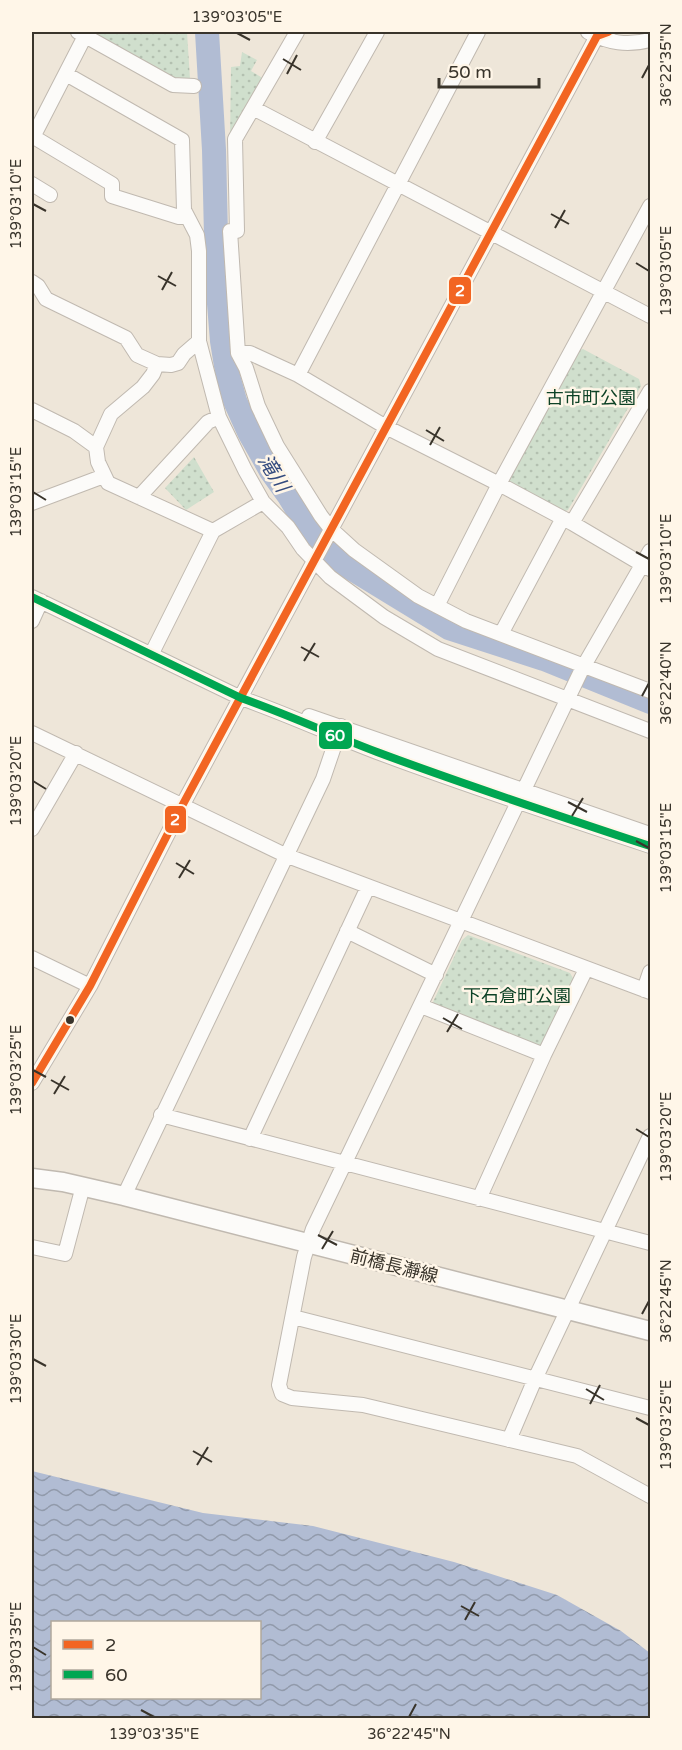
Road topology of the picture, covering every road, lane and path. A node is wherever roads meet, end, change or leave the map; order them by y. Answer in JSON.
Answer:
{"nodes":[{"id":1,"x":297,"y":32,"type":"edge"},
{"id":2,"x":377,"y":32,"type":"edge"},
{"id":3,"x":478,"y":32,"type":"edge"},
{"id":4,"x":597,"y":33,"type":"edge"},
{"id":5,"x":82,"y":34,"type":"edge"},
{"id":6,"x":651,"y":40,"type":"edge"},
{"id":7,"x":66,"y":74,"type":"junction"},
{"id":8,"x":194,"y":86,"type":"dead end"},
{"id":9,"x":253,"y":108,"type":"junction"},
{"id":10,"x":32,"y":136,"type":"edge"},
{"id":11,"x":315,"y":142,"type":"junction"},
{"id":12,"x":32,"y":184,"type":"edge"},
{"id":13,"x":400,"y":184,"type":"junction"},
{"id":14,"x":50,"y":195,"type":"dead end"},
{"id":15,"x":651,"y":206,"type":"edge"},
{"id":16,"x":187,"y":217,"type":"junction"},
{"id":17,"x":490,"y":234,"type":"junction"},
{"id":18,"x":32,"y":282,"type":"edge"},
{"id":19,"x":605,"y":292,"type":"junction"},
{"id":20,"x":651,"y":316,"type":"edge"},
{"id":21,"x":199,"y":342,"type":"junction"},
{"id":22,"x":238,"y":353,"type":"junction"},
{"id":23,"x":157,"y":364,"type":"junction"},
{"id":24,"x":298,"y":375,"type":"junction"},
{"id":25,"x":651,"y":391,"type":"edge"},
{"id":26,"x":32,"y":410,"type":"edge"},
{"id":27,"x":219,"y":417,"type":"junction"},
{"id":28,"x":386,"y":427,"type":"junction"},
{"id":29,"x":96,"y":447,"type":"junction"},
{"id":30,"x":104,"y":476,"type":"junction"},
{"id":31,"x":499,"y":484,"type":"junction"},
{"id":32,"x":139,"y":497,"type":"junction"},
{"id":33,"x":263,"y":502,"type":"junction"},
{"id":34,"x":32,"y":503,"type":"edge"},
{"id":35,"x":568,"y":521,"type":"junction"},
{"id":36,"x":213,"y":531,"type":"junction"},
{"id":37,"x":330,"y":531,"type":"junction"},
{"id":38,"x":651,"y":551,"type":"edge"},
{"id":39,"x":315,"y":559,"type":"junction"},
{"id":40,"x":646,"y":567,"type":"edge"},
{"id":41,"x":36,"y":599,"type":"edge"},
{"id":42,"x":437,"y":606,"type":"junction"},
{"id":43,"x":32,"y":621,"type":"edge"},
{"id":44,"x":501,"y":634,"type":"junction"},
{"id":45,"x":152,"y":653,"type":"junction"},
{"id":46,"x":583,"y":667,"type":"junction"},
{"id":47,"x":651,"y":691,"type":"edge"},
{"id":48,"x":569,"y":697,"type":"junction"},
{"id":49,"x":241,"y":698,"type":"junction"},
{"id":50,"x":339,"y":731,"type":"junction"},
{"id":51,"x":651,"y":731,"type":"edge"},
{"id":52,"x":32,"y":733,"type":"edge"},
{"id":53,"x":76,"y":753,"type":"junction"},
{"id":54,"x":522,"y":796,"type":"junction"},
{"id":55,"x":182,"y":806,"type":"junction"},
{"id":56,"x":32,"y":828,"type":"edge"},
{"id":57,"x":651,"y":834,"type":"edge"},
{"id":58,"x":651,"y":846,"type":"edge"},
{"id":59,"x":285,"y":855,"type":"junction"},
{"id":60,"x":368,"y":887,"type":"junction"},
{"id":61,"x":462,"y":922,"type":"junction"},
{"id":62,"x":347,"y":931,"type":"junction"},
{"id":63,"x":32,"y":958,"type":"edge"},
{"id":64,"x":586,"y":969,"type":"junction"},
{"id":65,"x":651,"y":972,"type":"edge"},
{"id":66,"x":436,"y":975,"type":"junction"},
{"id":67,"x":90,"y":986,"type":"junction"},
{"id":68,"x":647,"y":991,"type":"edge"},
{"id":69,"x":422,"y":1006,"type":"junction"},
{"id":70,"x":544,"y":1055,"type":"junction"},
{"id":71,"x":32,"y":1083,"type":"edge"},
{"id":72,"x":161,"y":1115,"type":"junction"},
{"id":73,"x":651,"y":1136,"type":"edge"},
{"id":74,"x":250,"y":1139,"type":"junction"},
{"id":75,"x":344,"y":1165,"type":"junction"},
{"id":76,"x":32,"y":1178,"type":"edge"},
{"id":77,"x":82,"y":1186,"type":"junction"},
{"id":78,"x":124,"y":1196,"type":"junction"},
{"id":79,"x":479,"y":1198,"type":"junction"},
{"id":80,"x":605,"y":1232,"type":"junction"},
{"id":81,"x":651,"y":1243,"type":"edge"},
{"id":82,"x":307,"y":1244,"type":"junction"},
{"id":83,"x":32,"y":1247,"type":"edge"},
{"id":84,"x":568,"y":1309,"type":"junction"},
{"id":85,"x":293,"y":1317,"type":"junction"},
{"id":86,"x":651,"y":1331,"type":"edge"},
{"id":87,"x":535,"y":1379,"type":"junction"},
{"id":88,"x":651,"y":1408,"type":"edge"},
{"id":89,"x":509,"y":1440,"type":"junction"},
{"id":90,"x":651,"y":1496,"type":"edge"}],
"edges":[{"from":1,"to":9,"type":"street"},
{"from":2,"to":11,"type":"street"},
{"from":3,"to":13,"type":"street"},
{"from":4,"to":6,"type":"street"},
{"from":4,"to":17,"type":"street"},
{"from":5,"to":7,"type":"street"},
{"from":5,"to":8,"type":"street"},
{"from":7,"to":10,"type":"street"},
{"from":7,"to":16,"type":"street"},
{"from":9,"to":11,"type":"street"},
{"from":9,"to":22,"type":"street"},
{"from":10,"to":16,"type":"street"},
{"from":11,"to":13,"type":"street"},
{"from":12,"to":14,"type":"street"},
{"from":13,"to":17,"type":"street"},
{"from":13,"to":24,"type":"street"},
{"from":15,"to":19,"type":"street"},
{"from":16,"to":21,"type":"street"},
{"from":17,"to":19,"type":"street"},
{"from":17,"to":28,"type":"street"},
{"from":18,"to":23,"type":"street"},
{"from":19,"to":20,"type":"street"},
{"from":19,"to":31,"type":"street"},
{"from":21,"to":23,"type":"street"},
{"from":21,"to":27,"type":"street"},
{"from":22,"to":24,"type":"street"},
{"from":22,"to":37,"type":"street"},
{"from":23,"to":29,"type":"street"},
{"from":24,"to":28,"type":"street"},
{"from":25,"to":35,"type":"street"},
{"from":26,"to":29,"type":"street"},
{"from":27,"to":32,"type":"street"},
{"from":27,"to":33,"type":"street"},
{"from":28,"to":31,"type":"street"},
{"from":28,"to":37,"type":"street"},
{"from":29,"to":30,"type":"street"},
{"from":30,"to":32,"type":"street"},
{"from":30,"to":34,"type":"street"},
{"from":31,"to":35,"type":"street"},
{"from":31,"to":42,"type":"street"},
{"from":32,"to":36,"type":"street"},
{"from":33,"to":36,"type":"street"},
{"from":33,"to":39,"type":"street"},
{"from":35,"to":40,"type":"street"},
{"from":35,"to":44,"type":"street"},
{"from":36,"to":45,"type":"street"},
{"from":37,"to":39,"type":"street"},
{"from":37,"to":42,"type":"street"},
{"from":38,"to":40,"type":"street"},
{"from":39,"to":48,"type":"street"},
{"from":39,"to":49,"type":"street"},
{"from":40,"to":46,"type":"street"},
{"from":41,"to":43,"type":"street"},
{"from":41,"to":45,"type":"street"},
{"from":42,"to":44,"type":"street"},
{"from":44,"to":46,"type":"street"},
{"from":45,"to":49,"type":"street"},
{"from":46,"to":47,"type":"street"},
{"from":46,"to":48,"type":"street"},
{"from":48,"to":51,"type":"street"},
{"from":48,"to":54,"type":"street"},
{"from":49,"to":50,"type":"street"},
{"from":49,"to":55,"type":"street"},
{"from":50,"to":54,"type":"street"},
{"from":50,"to":59,"type":"street"},
{"from":52,"to":53,"type":"street"},
{"from":53,"to":55,"type":"street"},
{"from":53,"to":56,"type":"street"},
{"from":54,"to":57,"type":"street"},
{"from":54,"to":58,"type":"street"},
{"from":54,"to":61,"type":"street"},
{"from":55,"to":59,"type":"street"},
{"from":55,"to":67,"type":"street"},
{"from":59,"to":60,"type":"street"},
{"from":59,"to":72,"type":"street"},
{"from":60,"to":61,"type":"street"},
{"from":60,"to":62,"type":"street"},
{"from":61,"to":64,"type":"street"},
{"from":61,"to":66,"type":"street"},
{"from":62,"to":66,"type":"street"},
{"from":62,"to":74,"type":"street"},
{"from":63,"to":67,"type":"street"},
{"from":64,"to":68,"type":"street"},
{"from":64,"to":70,"type":"street"},
{"from":65,"to":68,"type":"street"},
{"from":66,"to":69,"type":"street"},
{"from":67,"to":71,"type":"street"},
{"from":69,"to":70,"type":"street"},
{"from":69,"to":75,"type":"street"},
{"from":70,"to":79,"type":"street"},
{"from":72,"to":74,"type":"street"},
{"from":72,"to":78,"type":"street"},
{"from":73,"to":80,"type":"street"},
{"from":74,"to":75,"type":"street"},
{"from":75,"to":79,"type":"street"},
{"from":75,"to":82,"type":"street"},
{"from":76,"to":77,"type":"main road","name":"前橋長瀞線"},
{"from":77,"to":78,"type":"main road","name":"前橋長瀞線"},
{"from":77,"to":83,"type":"street"},
{"from":78,"to":82,"type":"main road","name":"前橋長瀞線"},
{"from":79,"to":80,"type":"street"},
{"from":80,"to":81,"type":"street"},
{"from":80,"to":84,"type":"street"},
{"from":82,"to":84,"type":"main road","name":"前橋長瀞線"},
{"from":82,"to":85,"type":"street"},
{"from":84,"to":86,"type":"main road","name":"前橋長瀞線"},
{"from":84,"to":87,"type":"street"},
{"from":85,"to":87,"type":"street"},
{"from":85,"to":89,"type":"street"},
{"from":87,"to":88,"type":"street"},
{"from":87,"to":89,"type":"street"},
{"from":89,"to":90,"type":"street"}]}
